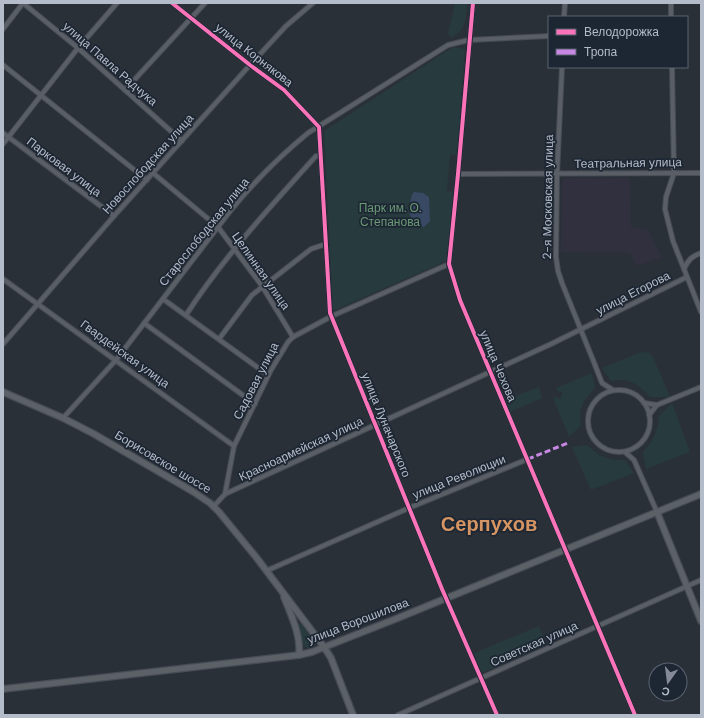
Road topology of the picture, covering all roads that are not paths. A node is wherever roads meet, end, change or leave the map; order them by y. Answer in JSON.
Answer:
{"nodes":[{"id":1,"x":23,"y":3,"type":"edge"},
{"id":2,"x":117,"y":3,"type":"edge"},
{"id":3,"x":172,"y":3,"type":"edge"},
{"id":4,"x":205,"y":3,"type":"edge"},
{"id":5,"x":313,"y":3,"type":"edge"},
{"id":6,"x":473,"y":3,"type":"edge"},
{"id":7,"x":565,"y":3,"type":"edge"},
{"id":8,"x":670,"y":3,"type":"edge"},
{"id":9,"x":564,"y":16,"type":"edge"},
{"id":10,"x":671,"y":16,"type":"edge"},
{"id":11,"x":191,"y":18,"type":"junction"},
{"id":12,"x":3,"y":30,"type":"edge"},
{"id":13,"x":548,"y":36,"type":"edge"},
{"id":14,"x":469,"y":40,"type":"junction"},
{"id":15,"x":78,"y":48,"type":"junction"},
{"id":16,"x":3,"y":65,"type":"edge"},
{"id":17,"x":250,"y":65,"type":"junction"},
{"id":18,"x":562,"y":68,"type":"edge"},
{"id":19,"x":672,"y":68,"type":"edge"},
{"id":20,"x":125,"y":90,"type":"junction"},
{"id":21,"x":41,"y":94,"type":"junction"},
{"id":22,"x":319,"y":127,"type":"junction"},
{"id":23,"x":3,"y":132,"type":"edge"},
{"id":24,"x":9,"y":137,"type":"junction"},
{"id":25,"x":182,"y":141,"type":"junction"},
{"id":26,"x":3,"y":144,"type":"edge"},
{"id":27,"x":321,"y":156,"type":"junction"},
{"id":28,"x":153,"y":173,"type":"junction"},
{"id":29,"x":674,"y":173,"type":"junction"},
{"id":30,"x":701,"y":173,"type":"edge"},
{"id":31,"x":458,"y":174,"type":"junction"},
{"id":32,"x":557,"y":174,"type":"junction"},
{"id":33,"x":147,"y":180,"type":"junction"},
{"id":34,"x":114,"y":216,"type":"junction"},
{"id":35,"x":218,"y":226,"type":"junction"},
{"id":36,"x":326,"y":244,"type":"junction"},
{"id":37,"x":235,"y":250,"type":"junction"},
{"id":38,"x":701,"y":253,"type":"edge"},
{"id":39,"x":449,"y":264,"type":"junction"},
{"id":40,"x":684,"y":269,"type":"junction"},
{"id":41,"x":687,"y":277,"type":"junction"},
{"id":42,"x":3,"y":279,"type":"edge"},
{"id":43,"x":262,"y":286,"type":"junction"},
{"id":44,"x":163,"y":299,"type":"junction"},
{"id":45,"x":37,"y":304,"type":"junction"},
{"id":46,"x":701,"y":312,"type":"edge"},
{"id":47,"x":186,"y":315,"type":"junction"},
{"id":48,"x":332,"y":316,"type":"junction"},
{"id":49,"x":144,"y":323,"type":"junction"},
{"id":50,"x":580,"y":330,"type":"junction"},
{"id":51,"x":293,"y":337,"type":"junction"},
{"id":52,"x":219,"y":339,"type":"junction"},
{"id":53,"x":3,"y":344,"type":"edge"},
{"id":54,"x":116,"y":360,"type":"junction"},
{"id":55,"x":490,"y":372,"type":"junction"},
{"id":56,"x":268,"y":375,"type":"junction"},
{"id":57,"x":602,"y":383,"type":"junction"},
{"id":58,"x":701,"y":387,"type":"edge"},
{"id":59,"x":613,"y":390,"type":"junction"},
{"id":60,"x":3,"y":392,"type":"edge"},
{"id":61,"x":601,"y":396,"type":"junction"},
{"id":62,"x":644,"y":403,"type":"junction"},
{"id":63,"x":255,"y":404,"type":"junction"},
{"id":64,"x":657,"y":405,"type":"junction"},
{"id":65,"x":649,"y":415,"type":"junction"},
{"id":66,"x":63,"y":418,"type":"junction"},
{"id":67,"x":376,"y":426,"type":"junction"},
{"id":68,"x":234,"y":446,"type":"junction"},
{"id":69,"x":636,"y":448,"type":"junction"},
{"id":70,"x":625,"y":452,"type":"junction"},
{"id":71,"x":528,"y":460,"type":"junction"},
{"id":72,"x":634,"y":460,"type":"junction"},
{"id":73,"x":225,"y":494,"type":"junction"},
{"id":74,"x":701,"y":494,"type":"edge"},
{"id":75,"x":214,"y":506,"type":"junction"},
{"id":76,"x":409,"y":508,"type":"junction"},
{"id":77,"x":656,"y":512,"type":"junction"},
{"id":78,"x":565,"y":549,"type":"junction"},
{"id":79,"x":266,"y":571,"type":"junction"},
{"id":80,"x":701,"y":580,"type":"edge"},
{"id":81,"x":686,"y":587,"type":"junction"},
{"id":82,"x":282,"y":592,"type":"junction"},
{"id":83,"x":446,"y":598,"type":"junction"},
{"id":84,"x":305,"y":620,"type":"junction"},
{"id":85,"x":701,"y":621,"type":"edge"},
{"id":86,"x":295,"y":625,"type":"junction"},
{"id":87,"x":598,"y":626,"type":"junction"},
{"id":88,"x":324,"y":647,"type":"junction"},
{"id":89,"x":299,"y":655,"type":"junction"},
{"id":90,"x":482,"y":678,"type":"junction"},
{"id":91,"x":3,"y":689,"type":"edge"},
{"id":92,"x":353,"y":715,"type":"edge"},
{"id":93,"x":398,"y":715,"type":"edge"},
{"id":94,"x":497,"y":715,"type":"edge"},
{"id":95,"x":635,"y":715,"type":"edge"}],
"edges":[{"from":1,"to":12,"type":"street"},
{"from":1,"to":15,"type":"street","name":"улица Павла Радчука"},
{"from":2,"to":15,"type":"street"},
{"from":3,"to":11,"type":"street","name":"улица Корнякова"},
{"from":4,"to":11,"type":"street"},
{"from":5,"to":17,"type":"street","name":"Новослободская улица"},
{"from":6,"to":14,"type":"street","name":"улица Чехова"},
{"from":7,"to":9,"type":"street"},
{"from":8,"to":10,"type":"street"},
{"from":11,"to":17,"type":"street","name":"улица Корнякова"},
{"from":11,"to":20,"type":"street"},
{"from":13,"to":14,"type":"street","name":"Старослободская улица"},
{"from":14,"to":22,"type":"street","name":"Старослободская улица"},
{"from":14,"to":31,"type":"street","name":"улица Чехова"},
{"from":15,"to":20,"type":"street","name":"улица Павла Радчука"},
{"from":15,"to":21,"type":"street"},
{"from":16,"to":21,"type":"street"},
{"from":17,"to":22,"type":"street","name":"улица Корнякова"},
{"from":17,"to":25,"type":"street","name":"Новослободская улица"},
{"from":18,"to":32,"type":"street","name":"2-я Московская улица"},
{"from":19,"to":29,"type":"street"},
{"from":20,"to":25,"type":"street","name":"улица Павла Радчука"},
{"from":21,"to":24,"type":"street"},
{"from":21,"to":33,"type":"street"},
{"from":22,"to":27,"type":"street","name":"улица Луначарского"},
{"from":22,"to":35,"type":"street","name":"Старослободская улица"},
{"from":23,"to":24,"type":"street","name":"Парковая улица"},
{"from":24,"to":26,"type":"street"},
{"from":24,"to":34,"type":"street","name":"Парковая улица"},
{"from":25,"to":28,"type":"street","name":"Новослободская улица"},
{"from":27,"to":36,"type":"street","name":"улица Луначарского"},
{"from":27,"to":37,"type":"street"},
{"from":28,"to":33,"type":"street","name":"Новослободская улица"},
{"from":28,"to":35,"type":"street","name":"Целинная улица"},
{"from":29,"to":30,"type":"street","name":"Театральная улица"},
{"from":29,"to":32,"type":"street","name":"Театральная улица"},
{"from":29,"to":40,"type":"street"},
{"from":31,"to":32,"type":"street","name":"Театральная улица"},
{"from":31,"to":39,"type":"street","name":"улица Чехова"},
{"from":32,"to":50,"type":"street","name":"2-я Московская улица"},
{"from":33,"to":34,"type":"street","name":"Новослободская улица"},
{"from":34,"to":45,"type":"street","name":"Новослободская улица"},
{"from":35,"to":37,"type":"street","name":"Целинная улица"},
{"from":35,"to":44,"type":"street","name":"Старослободская улица"},
{"from":36,"to":43,"type":"street"},
{"from":36,"to":48,"type":"street","name":"улица Луначарского"},
{"from":37,"to":43,"type":"street","name":"Целинная улица"},
{"from":37,"to":47,"type":"street"},
{"from":38,"to":40,"type":"street","name":"улица Егорова"},
{"from":39,"to":48,"type":"street","name":"Садовая улица"},
{"from":39,"to":55,"type":"street","name":"улица Чехова"},
{"from":40,"to":41,"type":"street","name":"улица Егорова"},
{"from":41,"to":46,"type":"street"},
{"from":41,"to":50,"type":"street","name":"улица Егорова"},
{"from":42,"to":45,"type":"street","name":"Гвардейская улица"},
{"from":43,"to":51,"type":"street","name":"Целинная улица"},
{"from":43,"to":52,"type":"street"},
{"from":44,"to":47,"type":"street"},
{"from":44,"to":49,"type":"street","name":"Старослободская улица"},
{"from":45,"to":53,"type":"street","name":"Новослободская улица"},
{"from":45,"to":54,"type":"street","name":"Гвардейская улица"},
{"from":47,"to":52,"type":"street"},
{"from":48,"to":51,"type":"street","name":"Садовая улица"},
{"from":48,"to":67,"type":"street","name":"улица Луначарского"},
{"from":49,"to":54,"type":"street","name":"Старослободская улица"},
{"from":49,"to":63,"type":"street"},
{"from":50,"to":55,"type":"street","name":"Красноармейская улица"},
{"from":50,"to":57,"type":"street","name":"2-я Московская улица"},
{"from":51,"to":56,"type":"street","name":"Садовая улица"},
{"from":52,"to":56,"type":"street"},
{"from":54,"to":66,"type":"street","name":"Старослободская улица"},
{"from":54,"to":68,"type":"street","name":"Гвардейская улица"},
{"from":55,"to":67,"type":"street","name":"Красноармейская улица"},
{"from":55,"to":71,"type":"street","name":"улица Чехова"},
{"from":56,"to":63,"type":"street","name":"Садовая улица"},
{"from":57,"to":59,"type":"street"},
{"from":57,"to":61,"type":"street"},
{"from":58,"to":64,"type":"street"},
{"from":59,"to":61,"type":"street"},
{"from":59,"to":62,"type":"street"},
{"from":60,"to":66,"type":"main road","name":"Борисовское шоссе"},
{"from":61,"to":70,"type":"street"},
{"from":62,"to":64,"type":"street"},
{"from":62,"to":65,"type":"street"},
{"from":63,"to":68,"type":"street","name":"Садовая улица"},
{"from":64,"to":65,"type":"street"},
{"from":65,"to":69,"type":"street"},
{"from":66,"to":75,"type":"main road","name":"Борисовское шоссе"},
{"from":67,"to":73,"type":"street","name":"Красноармейская улица"},
{"from":67,"to":76,"type":"street","name":"улица Луначарского"},
{"from":68,"to":73,"type":"street","name":"Садовая улица"},
{"from":69,"to":70,"type":"street"},
{"from":69,"to":72,"type":"street"},
{"from":70,"to":72,"type":"street"},
{"from":71,"to":76,"type":"street","name":"улица Революции"},
{"from":71,"to":78,"type":"street","name":"улица Чехова"},
{"from":72,"to":77,"type":"street"},
{"from":73,"to":75,"type":"street"},
{"from":74,"to":77,"type":"main road","name":"улица Ворошилова"},
{"from":75,"to":79,"type":"main road","name":"Борисовское шоссе"},
{"from":76,"to":79,"type":"street","name":"улица Революции"},
{"from":76,"to":83,"type":"street","name":"улица Луначарского"},
{"from":77,"to":78,"type":"main road","name":"улица Ворошилова"},
{"from":77,"to":81,"type":"main road"},
{"from":78,"to":83,"type":"main road","name":"улица Ворошилова"},
{"from":78,"to":87,"type":"street","name":"улица Чехова"},
{"from":79,"to":82,"type":"main road","name":"Борисовское шоссе"},
{"from":80,"to":81,"type":"street","name":"Советская улица"},
{"from":81,"to":85,"type":"main road"},
{"from":81,"to":87,"type":"street","name":"Советская улица"},
{"from":82,"to":84,"type":"main road","name":"Борисовское шоссе"},
{"from":82,"to":86,"type":"main road"},
{"from":83,"to":88,"type":"main road","name":"улица Ворошилова"},
{"from":83,"to":90,"type":"street","name":"улица Луначарского"},
{"from":84,"to":86,"type":"main road"},
{"from":84,"to":88,"type":"main road","name":"Борисовское шоссе"},
{"from":86,"to":89,"type":"main road"},
{"from":87,"to":90,"type":"street","name":"Советская улица"},
{"from":87,"to":95,"type":"street","name":"улица Чехова"},
{"from":88,"to":89,"type":"main road","name":"улица Ворошилова"},
{"from":88,"to":92,"type":"main road","name":"Борисовское шоссе"},
{"from":89,"to":91,"type":"main road","name":"улица Ворошилова"},
{"from":90,"to":93,"type":"street","name":"Советская улица"},
{"from":90,"to":94,"type":"street","name":"улица Луначарского"}]}
